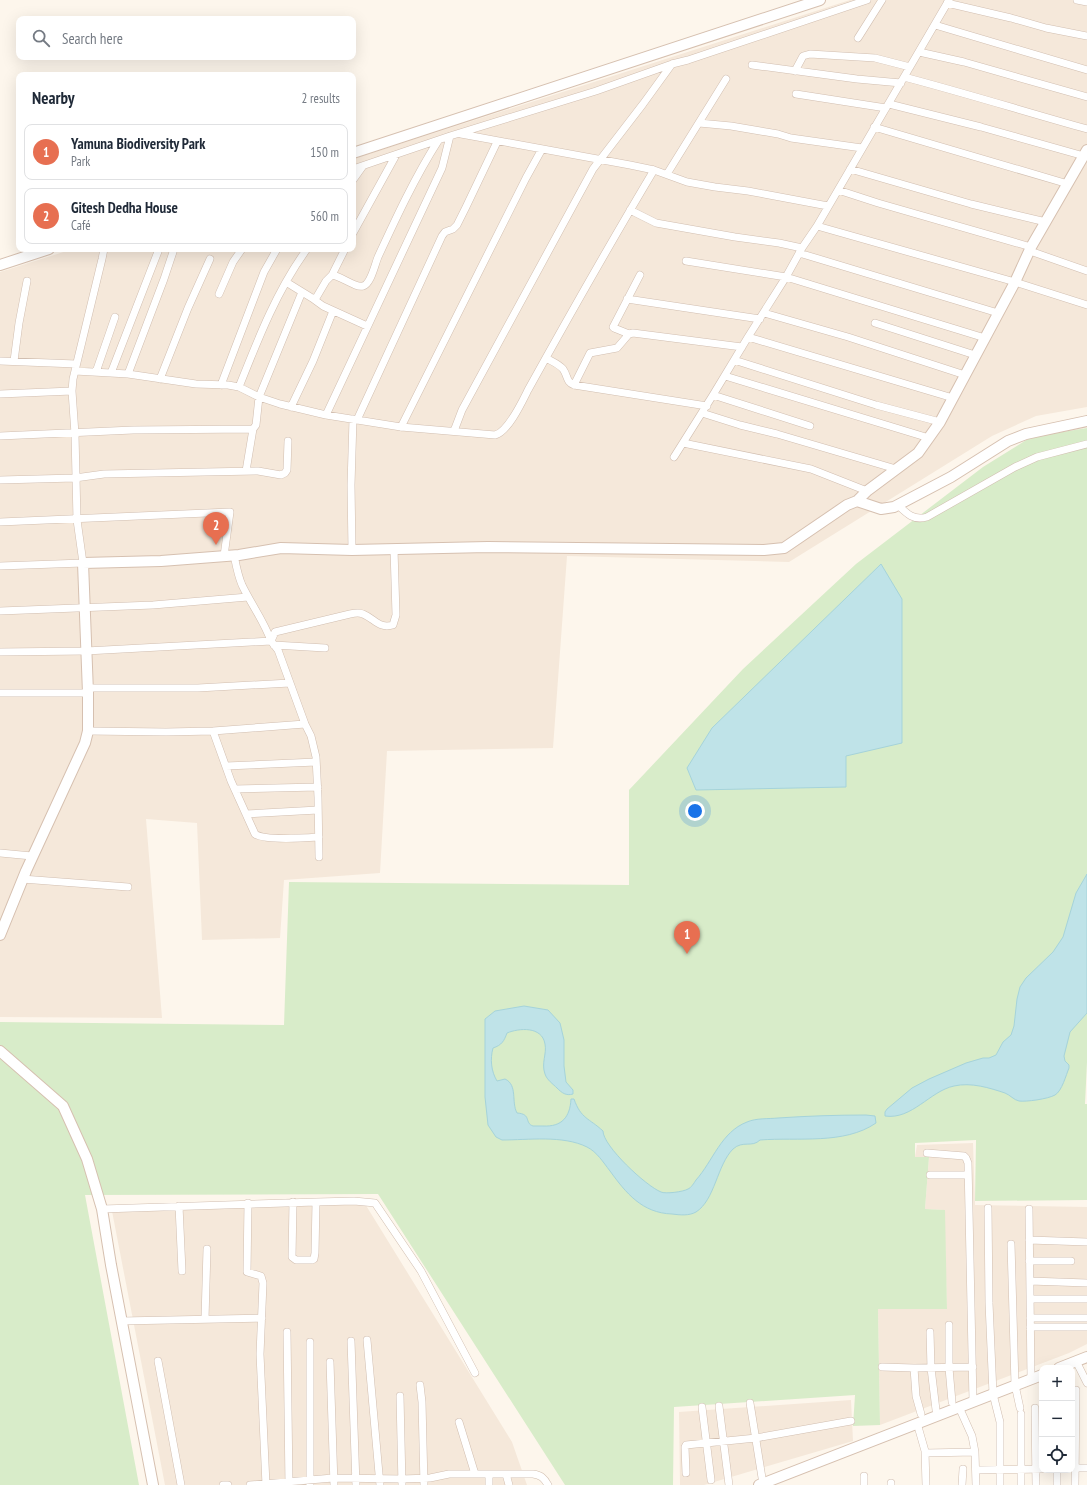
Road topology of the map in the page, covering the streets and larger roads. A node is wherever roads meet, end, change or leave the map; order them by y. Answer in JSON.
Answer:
{"nodes":[{"id":1,"x":820,"y":0,"type":"edge"},
{"id":2,"x":868,"y":0,"type":"edge"},
{"id":3,"x":882,"y":0,"type":"edge"},
{"id":4,"x":1077,"y":0,"type":"edge"},
{"id":5,"x":948,"y":2,"type":"edge"},
{"id":6,"x":1087,"y":2,"type":"edge"},
{"id":7,"x":935,"y":24,"type":"junction"},
{"id":8,"x":1087,"y":36,"type":"edge"},
{"id":9,"x":858,"y":38,"type":"dead end"},
{"id":10,"x":919,"y":52,"type":"junction"},
{"id":11,"x":672,"y":64,"type":"junction"},
{"id":12,"x":752,"y":65,"type":"dead end"},
{"id":13,"x":910,"y":67,"type":"junction"},
{"id":14,"x":1087,"y":70,"type":"edge"},
{"id":15,"x":795,"y":71,"type":"junction"},
{"id":16,"x":726,"y":79,"type":"dead end"},
{"id":17,"x":902,"y":80,"type":"junction"},
{"id":18,"x":796,"y":94,"type":"dead end"},
{"id":19,"x":1087,"y":97,"type":"edge"},
{"id":20,"x":888,"y":106,"type":"junction"},
{"id":21,"x":699,"y":123,"type":"junction"},
{"id":22,"x":874,"y":127,"type":"junction"},
{"id":23,"x":1087,"y":129,"type":"edge"},
{"id":24,"x":458,"y":134,"type":"junction"},
{"id":25,"x":450,"y":136,"type":"junction"},
{"id":26,"x":438,"y":140,"type":"junction"},
{"id":27,"x":496,"y":142,"type":"junction"},
{"id":28,"x":862,"y":148,"type":"junction"},
{"id":29,"x":542,"y":150,"type":"junction"},
{"id":30,"x":356,"y":152,"type":"edge"},
{"id":31,"x":1085,"y":153,"type":"edge"},
{"id":32,"x":396,"y":155,"type":"junction"},
{"id":33,"x":600,"y":160,"type":"junction"},
{"id":34,"x":363,"y":166,"type":"junction"},
{"id":35,"x":356,"y":168,"type":"edge"},
{"id":36,"x":850,"y":169,"type":"junction"},
{"id":37,"x":654,"y":170,"type":"junction"},
{"id":38,"x":667,"y":174,"type":"junction"},
{"id":39,"x":356,"y":176,"type":"edge"},
{"id":40,"x":1068,"y":184,"type":"junction"},
{"id":41,"x":838,"y":190,"type":"junction"},
{"id":42,"x":828,"y":206,"type":"junction"},
{"id":43,"x":630,"y":210,"type":"junction"},
{"id":44,"x":1046,"y":222,"type":"junction"},
{"id":45,"x":817,"y":226,"type":"junction"},
{"id":46,"x":356,"y":228,"type":"edge"},
{"id":47,"x":1030,"y":249,"type":"junction"},
{"id":48,"x":801,"y":251,"type":"junction"},
{"id":49,"x":40,"y":252,"type":"edge"},
{"id":50,"x":103,"y":252,"type":"edge"},
{"id":51,"x":158,"y":252,"type":"edge"},
{"id":52,"x":173,"y":252,"type":"edge"},
{"id":53,"x":240,"y":252,"type":"edge"},
{"id":54,"x":275,"y":252,"type":"edge"},
{"id":55,"x":305,"y":252,"type":"edge"},
{"id":56,"x":344,"y":252,"type":"edge"},
{"id":57,"x":210,"y":259,"type":"dead end"},
{"id":58,"x":686,"y":261,"type":"dead end"},
{"id":59,"x":0,"y":265,"type":"edge"},
{"id":60,"x":1087,"y":272,"type":"edge"},
{"id":61,"x":640,"y":275,"type":"dead end"},
{"id":62,"x":332,"y":276,"type":"junction"},
{"id":63,"x":786,"y":277,"type":"junction"},
{"id":64,"x":27,"y":281,"type":"dead end"},
{"id":65,"x":286,"y":282,"type":"junction"},
{"id":66,"x":1015,"y":282,"type":"junction"},
{"id":67,"x":302,"y":292,"type":"junction"},
{"id":68,"x":219,"y":294,"type":"dead end"},
{"id":69,"x":312,"y":298,"type":"junction"},
{"id":70,"x":627,"y":299,"type":"junction"},
{"id":71,"x":1087,"y":305,"type":"edge"},
{"id":72,"x":333,"y":311,"type":"junction"},
{"id":73,"x":998,"y":313,"type":"junction"},
{"id":74,"x":762,"y":316,"type":"junction"},
{"id":75,"x":115,"y":317,"type":"dead end"},
{"id":76,"x":875,"y":323,"type":"dead end"},
{"id":77,"x":367,"y":326,"type":"junction"},
{"id":78,"x":629,"y":334,"type":"junction"},
{"id":79,"x":748,"y":337,"type":"junction"},
{"id":80,"x":985,"y":338,"type":"junction"},
{"id":81,"x":742,"y":348,"type":"junction"},
{"id":82,"x":975,"y":355,"type":"junction"},
{"id":83,"x":546,"y":358,"type":"junction"},
{"id":84,"x":734,"y":360,"type":"junction"},
{"id":85,"x":0,"y":361,"type":"edge"},
{"id":86,"x":14,"y":362,"type":"junction"},
{"id":87,"x":76,"y":368,"type":"junction"},
{"id":88,"x":96,"y":372,"type":"junction"},
{"id":89,"x":111,"y":373,"type":"junction"},
{"id":90,"x":128,"y":374,"type":"junction"},
{"id":91,"x":965,"y":375,"type":"junction"},
{"id":92,"x":725,"y":376,"type":"junction"},
{"id":93,"x":160,"y":379,"type":"junction"},
{"id":94,"x":222,"y":385,"type":"junction"},
{"id":95,"x":574,"y":385,"type":"junction"},
{"id":96,"x":239,"y":387,"type":"junction"},
{"id":97,"x":72,"y":391,"type":"junction"},
{"id":98,"x":0,"y":394,"type":"edge"},
{"id":99,"x":713,"y":395,"type":"junction"},
{"id":100,"x":259,"y":397,"type":"junction"},
{"id":101,"x":953,"y":398,"type":"junction"},
{"id":102,"x":706,"y":406,"type":"junction"},
{"id":103,"x":291,"y":407,"type":"junction"},
{"id":104,"x":702,"y":413,"type":"junction"},
{"id":105,"x":326,"y":414,"type":"junction"},
{"id":106,"x":355,"y":420,"type":"junction"},
{"id":107,"x":1087,"y":421,"type":"edge"},
{"id":108,"x":940,"y":422,"type":"junction"},
{"id":109,"x":810,"y":426,"type":"dead end"},
{"id":110,"x":401,"y":427,"type":"junction"},
{"id":111,"x":253,"y":429,"type":"junction"},
{"id":112,"x":454,"y":431,"type":"junction"},
{"id":113,"x":75,"y":434,"type":"junction"},
{"id":114,"x":0,"y":436,"type":"edge"},
{"id":115,"x":929,"y":438,"type":"junction"},
{"id":116,"x":288,"y":441,"type":"dead end"},
{"id":117,"x":683,"y":443,"type":"junction"},
{"id":118,"x":1087,"y":444,"type":"edge"},
{"id":119,"x":674,"y":457,"type":"dead end"},
{"id":120,"x":896,"y":469,"type":"junction"},
{"id":121,"x":246,"y":471,"type":"junction"},
{"id":122,"x":75,"y":478,"type":"junction"},
{"id":123,"x":0,"y":480,"type":"edge"},
{"id":124,"x":868,"y":491,"type":"junction"},
{"id":125,"x":857,"y":501,"type":"junction"},
{"id":126,"x":898,"y":505,"type":"junction"},
{"id":127,"x":77,"y":520,"type":"junction"},
{"id":128,"x":0,"y":522,"type":"edge"},
{"id":129,"x":394,"y":549,"type":"junction"},
{"id":130,"x":352,"y":550,"type":"junction"},
{"id":131,"x":229,"y":555,"type":"junction"},
{"id":132,"x":83,"y":563,"type":"junction"},
{"id":133,"x":0,"y":566,"type":"edge"},
{"id":134,"x":248,"y":597,"type":"junction"},
{"id":135,"x":85,"y":608,"type":"junction"},
{"id":136,"x":0,"y":611,"type":"edge"},
{"id":137,"x":272,"y":643,"type":"junction"},
{"id":138,"x":325,"y":648,"type":"dead end"},
{"id":139,"x":86,"y":651,"type":"junction"},
{"id":140,"x":0,"y":652,"type":"edge"},
{"id":141,"x":290,"y":683,"type":"junction"},
{"id":142,"x":87,"y":691,"type":"junction"},
{"id":143,"x":0,"y":693,"type":"edge"},
{"id":144,"x":305,"y":724,"type":"junction"},
{"id":145,"x":213,"y":731,"type":"junction"},
{"id":146,"x":88,"y":732,"type":"junction"},
{"id":147,"x":316,"y":762,"type":"junction"},
{"id":148,"x":226,"y":766,"type":"junction"},
{"id":149,"x":318,"y":787,"type":"junction"},
{"id":150,"x":234,"y":789,"type":"junction"},
{"id":151,"x":318,"y":810,"type":"junction"},
{"id":152,"x":246,"y":814,"type":"junction"},
{"id":153,"x":318,"y":837,"type":"junction"},
{"id":154,"x":0,"y":853,"type":"edge"},
{"id":155,"x":32,"y":856,"type":"junction"},
{"id":156,"x":319,"y":856,"type":"dead end"},
{"id":157,"x":22,"y":879,"type":"junction"},
{"id":158,"x":128,"y":887,"type":"dead end"},
{"id":159,"x":0,"y":935,"type":"edge"},
{"id":160,"x":0,"y":1051,"type":"edge"},
{"id":161,"x":926,"y":1153,"type":"dead end"},
{"id":162,"x":968,"y":1175,"type":"junction"},
{"id":163,"x":930,"y":1176,"type":"dead end"},
{"id":164,"x":293,"y":1202,"type":"junction"},
{"id":165,"x":316,"y":1202,"type":"junction"},
{"id":166,"x":248,"y":1203,"type":"junction"},
{"id":167,"x":179,"y":1206,"type":"junction"},
{"id":168,"x":988,"y":1208,"type":"dead end"},
{"id":169,"x":102,"y":1209,"type":"junction"},
{"id":170,"x":1029,"y":1209,"type":"dead end"},
{"id":171,"x":1029,"y":1240,"type":"junction"},
{"id":172,"x":1087,"y":1242,"type":"edge"},
{"id":173,"x":1011,"y":1244,"type":"dead end"},
{"id":174,"x":207,"y":1249,"type":"dead end"},
{"id":175,"x":1029,"y":1261,"type":"junction"},
{"id":176,"x":1071,"y":1261,"type":"dead end"},
{"id":177,"x":182,"y":1271,"type":"dead end"},
{"id":178,"x":1030,"y":1281,"type":"junction"},
{"id":179,"x":1087,"y":1282,"type":"edge"},
{"id":180,"x":1030,"y":1299,"type":"junction"},
{"id":181,"x":1087,"y":1299,"type":"edge"},
{"id":182,"x":262,"y":1318,"type":"junction"},
{"id":183,"x":1030,"y":1318,"type":"junction"},
{"id":184,"x":1087,"y":1318,"type":"edge"},
{"id":185,"x":205,"y":1319,"type":"junction"},
{"id":186,"x":121,"y":1321,"type":"junction"},
{"id":187,"x":949,"y":1325,"type":"dead end"},
{"id":188,"x":1030,"y":1327,"type":"junction"},
{"id":189,"x":1087,"y":1327,"type":"edge"},
{"id":190,"x":287,"y":1332,"type":"dead end"},
{"id":191,"x":930,"y":1332,"type":"dead end"},
{"id":192,"x":367,"y":1340,"type":"dead end"},
{"id":193,"x":351,"y":1341,"type":"dead end"},
{"id":194,"x":310,"y":1342,"type":"dead end"},
{"id":195,"x":1087,"y":1357,"type":"edge"},
{"id":196,"x":158,"y":1361,"type":"dead end"},
{"id":197,"x":1076,"y":1361,"type":"junction"},
{"id":198,"x":330,"y":1362,"type":"dead end"},
{"id":199,"x":1066,"y":1365,"type":"edge"},
{"id":200,"x":882,"y":1367,"type":"dead end"},
{"id":201,"x":973,"y":1367,"type":"junction"},
{"id":202,"x":914,"y":1368,"type":"junction"},
{"id":203,"x":932,"y":1368,"type":"junction"},
{"id":204,"x":950,"y":1368,"type":"junction"},
{"id":205,"x":475,"y":1373,"type":"dead end"},
{"id":206,"x":1039,"y":1376,"type":"edge"},
{"id":207,"x":1031,"y":1379,"type":"junction"},
{"id":208,"x":1087,"y":1383,"type":"edge"},
{"id":209,"x":420,"y":1385,"type":"dead end"},
{"id":210,"x":1015,"y":1386,"type":"junction"},
{"id":211,"x":1076,"y":1390,"type":"dead end"},
{"id":212,"x":993,"y":1394,"type":"junction"},
{"id":213,"x":400,"y":1396,"type":"dead end"},
{"id":214,"x":974,"y":1402,"type":"junction"},
{"id":215,"x":750,"y":1403,"type":"dead end"},
{"id":216,"x":955,"y":1405,"type":"junction"},
{"id":217,"x":719,"y":1406,"type":"dead end"},
{"id":218,"x":702,"y":1407,"type":"dead end"},
{"id":219,"x":1035,"y":1408,"type":"dead end"},
{"id":220,"x":936,"y":1410,"type":"dead end"},
{"id":221,"x":919,"y":1418,"type":"junction"},
{"id":222,"x":851,"y":1421,"type":"dead end"},
{"id":223,"x":459,"y":1422,"type":"dead end"},
{"id":224,"x":1075,"y":1437,"type":"edge"},
{"id":225,"x":756,"y":1438,"type":"junction"},
{"id":226,"x":723,"y":1442,"type":"junction"},
{"id":227,"x":706,"y":1443,"type":"junction"},
{"id":228,"x":925,"y":1451,"type":"junction"},
{"id":229,"x":975,"y":1452,"type":"junction"},
{"id":230,"x":1075,"y":1468,"type":"edge"},
{"id":231,"x":1087,"y":1468,"type":"edge"},
{"id":232,"x":963,"y":1469,"type":"dead end"},
{"id":233,"x":1000,"y":1469,"type":"junction"},
{"id":234,"x":1021,"y":1469,"type":"junction"},
{"id":235,"x":1039,"y":1469,"type":"edge"},
{"id":236,"x":976,"y":1470,"type":"junction"},
{"id":237,"x":686,"y":1473,"type":"dead end"},
{"id":238,"x":1058,"y":1473,"type":"edge"},
{"id":239,"x":1074,"y":1473,"type":"edge"},
{"id":240,"x":475,"y":1474,"type":"junction"},
{"id":241,"x":489,"y":1474,"type":"junction"},
{"id":242,"x":506,"y":1474,"type":"junction"},
{"id":243,"x":864,"y":1476,"type":"dead end"},
{"id":244,"x":711,"y":1480,"type":"dead end"},
{"id":245,"x":310,"y":1482,"type":"edge"},
{"id":246,"x":333,"y":1482,"type":"edge"},
{"id":247,"x":356,"y":1482,"type":"edge"},
{"id":248,"x":380,"y":1482,"type":"edge"},
{"id":249,"x":402,"y":1482,"type":"edge"},
{"id":250,"x":424,"y":1482,"type":"edge"},
{"id":251,"x":289,"y":1483,"type":"edge"},
{"id":252,"x":266,"y":1484,"type":"edge"},
{"id":253,"x":761,"y":1484,"type":"edge"},
{"id":254,"x":153,"y":1485,"type":"edge"},
{"id":255,"x":181,"y":1485,"type":"edge"},
{"id":256,"x":223,"y":1485,"type":"edge"},
{"id":257,"x":228,"y":1485,"type":"edge"},
{"id":258,"x":250,"y":1485,"type":"edge"},
{"id":259,"x":490,"y":1485,"type":"edge"},
{"id":260,"x":509,"y":1485,"type":"edge"},
{"id":261,"x":548,"y":1485,"type":"edge"},
{"id":262,"x":730,"y":1485,"type":"edge"},
{"id":263,"x":864,"y":1485,"type":"edge"},
{"id":264,"x":926,"y":1485,"type":"edge"},
{"id":265,"x":962,"y":1485,"type":"edge"},
{"id":266,"x":976,"y":1485,"type":"edge"},
{"id":267,"x":1000,"y":1485,"type":"edge"},
{"id":268,"x":1021,"y":1485,"type":"edge"},
{"id":269,"x":1036,"y":1485,"type":"edge"},
{"id":270,"x":1057,"y":1485,"type":"edge"},
{"id":271,"x":1075,"y":1485,"type":"edge"}],
"edges":[{"from":1,"to":30,"type":"street"},
{"from":2,"to":11,"type":"street"},
{"from":3,"to":9,"type":"street"},
{"from":4,"to":6,"type":"street"},
{"from":5,"to":7,"type":"street"},
{"from":5,"to":8,"type":"street"},
{"from":7,"to":10,"type":"street"},
{"from":7,"to":14,"type":"street"},
{"from":10,"to":13,"type":"street"},
{"from":10,"to":19,"type":"street"},
{"from":11,"to":24,"type":"street"},
{"from":11,"to":33,"type":"street"},
{"from":12,"to":15,"type":"street"},
{"from":13,"to":15,"type":"street"},
{"from":13,"to":17,"type":"street"},
{"from":15,"to":17,"type":"street"},
{"from":16,"to":21,"type":"street"},
{"from":17,"to":20,"type":"street"},
{"from":17,"to":23,"type":"street"},
{"from":18,"to":20,"type":"street"},
{"from":20,"to":22,"type":"street"},
{"from":20,"to":31,"type":"street"},
{"from":21,"to":28,"type":"street"},
{"from":21,"to":38,"type":"street"},
{"from":22,"to":28,"type":"street"},
{"from":22,"to":40,"type":"street"},
{"from":24,"to":25,"type":"street"},
{"from":24,"to":27,"type":"street"},
{"from":25,"to":26,"type":"street"},
{"from":25,"to":77,"type":"street"},
{"from":26,"to":32,"type":"street"},
{"from":26,"to":62,"type":"street"},
{"from":27,"to":29,"type":"street"},
{"from":27,"to":106,"type":"street"},
{"from":28,"to":36,"type":"street"},
{"from":29,"to":33,"type":"street"},
{"from":29,"to":110,"type":"street"},
{"from":31,"to":40,"type":"street"},
{"from":32,"to":34,"type":"street"},
{"from":32,"to":46,"type":"street"},
{"from":33,"to":37,"type":"street"},
{"from":33,"to":112,"type":"street"},
{"from":34,"to":35,"type":"street"},
{"from":34,"to":39,"type":"street"},
{"from":36,"to":41,"type":"street"},
{"from":36,"to":44,"type":"street"},
{"from":37,"to":38,"type":"street"},
{"from":37,"to":43,"type":"street"},
{"from":38,"to":42,"type":"street"},
{"from":40,"to":44,"type":"street"},
{"from":41,"to":42,"type":"street"},
{"from":41,"to":47,"type":"street"},
{"from":42,"to":45,"type":"street"},
{"from":43,"to":48,"type":"street"},
{"from":43,"to":83,"type":"street"},
{"from":44,"to":47,"type":"street"},
{"from":45,"to":48,"type":"street"},
{"from":45,"to":66,"type":"street"},
{"from":47,"to":60,"type":"street"},
{"from":47,"to":66,"type":"street"},
{"from":48,"to":63,"type":"street"},
{"from":48,"to":73,"type":"street"},
{"from":49,"to":59,"type":"street"},
{"from":50,"to":87,"type":"street"},
{"from":51,"to":89,"type":"street"},
{"from":52,"to":90,"type":"street"},
{"from":53,"to":68,"type":"street"},
{"from":54,"to":94,"type":"street"},
{"from":55,"to":65,"type":"street"},
{"from":56,"to":62,"type":"street"},
{"from":57,"to":93,"type":"street"},
{"from":58,"to":63,"type":"street"},
{"from":61,"to":70,"type":"street"},
{"from":62,"to":69,"type":"street"},
{"from":63,"to":74,"type":"street"},
{"from":63,"to":80,"type":"street"},
{"from":64,"to":86,"type":"street"},
{"from":65,"to":67,"type":"street"},
{"from":65,"to":96,"type":"street"},
{"from":66,"to":71,"type":"street"},
{"from":66,"to":73,"type":"street"},
{"from":67,"to":69,"type":"street"},
{"from":67,"to":100,"type":"street"},
{"from":69,"to":72,"type":"street"},
{"from":70,"to":74,"type":"street"},
{"from":70,"to":78,"type":"street"},
{"from":72,"to":77,"type":"street"},
{"from":72,"to":103,"type":"street"},
{"from":73,"to":80,"type":"street"},
{"from":74,"to":79,"type":"street"},
{"from":74,"to":91,"type":"street"},
{"from":75,"to":88,"type":"street"},
{"from":76,"to":82,"type":"street"},
{"from":77,"to":105,"type":"street"},
{"from":78,"to":81,"type":"street"},
{"from":78,"to":95,"type":"street"},
{"from":79,"to":81,"type":"street"},
{"from":79,"to":101,"type":"street"},
{"from":80,"to":82,"type":"street"},
{"from":81,"to":84,"type":"street"},
{"from":82,"to":91,"type":"street"},
{"from":83,"to":95,"type":"street"},
{"from":83,"to":112,"type":"street"},
{"from":84,"to":92,"type":"street"},
{"from":84,"to":108,"type":"street"},
{"from":85,"to":86,"type":"street"},
{"from":86,"to":87,"type":"street"},
{"from":87,"to":88,"type":"street"},
{"from":87,"to":97,"type":"street"},
{"from":88,"to":89,"type":"street"},
{"from":89,"to":90,"type":"street"},
{"from":90,"to":93,"type":"street"},
{"from":91,"to":101,"type":"street"},
{"from":92,"to":99,"type":"street"},
{"from":92,"to":115,"type":"street"},
{"from":93,"to":94,"type":"street"},
{"from":94,"to":96,"type":"street"},
{"from":95,"to":102,"type":"street"},
{"from":96,"to":100,"type":"street"},
{"from":97,"to":98,"type":"street"},
{"from":97,"to":113,"type":"street"},
{"from":99,"to":102,"type":"street"},
{"from":99,"to":109,"type":"street"},
{"from":100,"to":103,"type":"street"},
{"from":100,"to":111,"type":"street"},
{"from":101,"to":108,"type":"street"},
{"from":102,"to":104,"type":"street"},
{"from":103,"to":105,"type":"street"},
{"from":104,"to":117,"type":"street"},
{"from":104,"to":120,"type":"street"},
{"from":105,"to":106,"type":"street"},
{"from":106,"to":110,"type":"street"},
{"from":106,"to":130,"type":"street"},
{"from":107,"to":126,"type":"street"},
{"from":108,"to":115,"type":"street"},
{"from":110,"to":112,"type":"street"},
{"from":111,"to":113,"type":"street"},
{"from":111,"to":121,"type":"street"},
{"from":113,"to":114,"type":"street"},
{"from":113,"to":122,"type":"street"},
{"from":115,"to":120,"type":"street"},
{"from":116,"to":121,"type":"street"},
{"from":117,"to":119,"type":"street"},
{"from":117,"to":124,"type":"street"},
{"from":118,"to":126,"type":"street"},
{"from":120,"to":124,"type":"street"},
{"from":121,"to":122,"type":"street"},
{"from":122,"to":123,"type":"street"},
{"from":122,"to":127,"type":"street"},
{"from":124,"to":125,"type":"street"},
{"from":125,"to":126,"type":"street"},
{"from":125,"to":129,"type":"street"},
{"from":127,"to":128,"type":"street"},
{"from":127,"to":131,"type":"street"},
{"from":127,"to":132,"type":"street"},
{"from":129,"to":130,"type":"street"},
{"from":129,"to":137,"type":"street"},
{"from":130,"to":131,"type":"street"},
{"from":131,"to":132,"type":"street"},
{"from":131,"to":134,"type":"street"},
{"from":132,"to":133,"type":"street"},
{"from":132,"to":135,"type":"street"},
{"from":134,"to":135,"type":"street"},
{"from":134,"to":137,"type":"street"},
{"from":135,"to":136,"type":"street"},
{"from":135,"to":139,"type":"street"},
{"from":137,"to":138,"type":"street"},
{"from":137,"to":139,"type":"street"},
{"from":137,"to":141,"type":"street"},
{"from":139,"to":140,"type":"street"},
{"from":139,"to":142,"type":"street"},
{"from":141,"to":142,"type":"street"},
{"from":141,"to":144,"type":"street"},
{"from":142,"to":143,"type":"street"},
{"from":142,"to":146,"type":"street"},
{"from":144,"to":145,"type":"street"},
{"from":144,"to":147,"type":"street"},
{"from":145,"to":146,"type":"street"},
{"from":145,"to":148,"type":"street"},
{"from":146,"to":155,"type":"street"},
{"from":147,"to":148,"type":"street"},
{"from":147,"to":149,"type":"street"},
{"from":148,"to":150,"type":"street"},
{"from":149,"to":150,"type":"street"},
{"from":149,"to":151,"type":"street"},
{"from":150,"to":152,"type":"street"},
{"from":151,"to":152,"type":"street"},
{"from":151,"to":153,"type":"street"},
{"from":152,"to":153,"type":"street"},
{"from":153,"to":156,"type":"street"},
{"from":154,"to":155,"type":"street"},
{"from":155,"to":157,"type":"street"},
{"from":157,"to":158,"type":"street"},
{"from":157,"to":159,"type":"street"},
{"from":160,"to":169,"type":"street"},
{"from":161,"to":162,"type":"street"},
{"from":162,"to":163,"type":"street"},
{"from":162,"to":201,"type":"street"},
{"from":164,"to":165,"type":"street"},
{"from":164,"to":165,"type":"street"},
{"from":164,"to":166,"type":"street"},
{"from":165,"to":205,"type":"street"},
{"from":166,"to":167,"type":"street"},
{"from":166,"to":182,"type":"street"},
{"from":167,"to":169,"type":"street"},
{"from":167,"to":177,"type":"street"},
{"from":168,"to":212,"type":"street"},
{"from":169,"to":186,"type":"street"},
{"from":170,"to":171,"type":"street"},
{"from":171,"to":172,"type":"street"},
{"from":171,"to":175,"type":"street"},
{"from":173,"to":210,"type":"street"},
{"from":174,"to":185,"type":"street"},
{"from":175,"to":176,"type":"street"},
{"from":175,"to":178,"type":"street"},
{"from":178,"to":179,"type":"street"},
{"from":178,"to":180,"type":"street"},
{"from":180,"to":181,"type":"street"},
{"from":180,"to":183,"type":"street"},
{"from":182,"to":185,"type":"street"},
{"from":182,"to":252,"type":"street"},
{"from":183,"to":184,"type":"street"},
{"from":183,"to":188,"type":"street"},
{"from":185,"to":186,"type":"street"},
{"from":186,"to":254,"type":"street"},
{"from":187,"to":204,"type":"street"},
{"from":188,"to":189,"type":"street"},
{"from":188,"to":207,"type":"street"},
{"from":190,"to":251,"type":"street"},
{"from":191,"to":203,"type":"street"},
{"from":192,"to":248,"type":"street"},
{"from":193,"to":247,"type":"street"},
{"from":194,"to":245,"type":"street"},
{"from":195,"to":197,"type":"street"},
{"from":196,"to":255,"type":"street"},
{"from":197,"to":199,"type":"street"},
{"from":197,"to":208,"type":"street"},
{"from":198,"to":246,"type":"street"},
{"from":200,"to":202,"type":"street"},
{"from":201,"to":204,"type":"street"},
{"from":201,"to":214,"type":"street"},
{"from":202,"to":203,"type":"street"},
{"from":202,"to":221,"type":"street"},
{"from":203,"to":204,"type":"street"},
{"from":203,"to":220,"type":"street"},
{"from":204,"to":216,"type":"street"},
{"from":206,"to":207,"type":"street"},
{"from":207,"to":210,"type":"street"},
{"from":209,"to":250,"type":"street"},
{"from":210,"to":212,"type":"street"},
{"from":210,"to":234,"type":"street"},
{"from":211,"to":224,"type":"street"},
{"from":212,"to":214,"type":"street"},
{"from":212,"to":233,"type":"street"},
{"from":213,"to":249,"type":"street"},
{"from":214,"to":216,"type":"street"},
{"from":215,"to":225,"type":"street"},
{"from":216,"to":221,"type":"street"},
{"from":216,"to":229,"type":"street"},
{"from":217,"to":226,"type":"street"},
{"from":218,"to":227,"type":"street"},
{"from":219,"to":235,"type":"street"},
{"from":221,"to":228,"type":"street"},
{"from":221,"to":253,"type":"street"},
{"from":222,"to":225,"type":"street"},
{"from":223,"to":240,"type":"street"},
{"from":225,"to":226,"type":"street"},
{"from":225,"to":253,"type":"street"},
{"from":226,"to":227,"type":"street"},
{"from":226,"to":262,"type":"street"},
{"from":227,"to":237,"type":"street"},
{"from":227,"to":244,"type":"street"},
{"from":228,"to":229,"type":"street"},
{"from":228,"to":264,"type":"street"},
{"from":229,"to":236,"type":"street"},
{"from":230,"to":231,"type":"street"},
{"from":232,"to":265,"type":"street"},
{"from":233,"to":234,"type":"street"},
{"from":233,"to":236,"type":"street"},
{"from":233,"to":267,"type":"street"},
{"from":234,"to":235,"type":"street"},
{"from":234,"to":268,"type":"street"},
{"from":235,"to":269,"type":"street"},
{"from":236,"to":266,"type":"street"},
{"from":238,"to":270,"type":"street"},
{"from":239,"to":271,"type":"street"},
{"from":240,"to":241,"type":"street"},
{"from":240,"to":250,"type":"street"},
{"from":241,"to":242,"type":"street"},
{"from":241,"to":259,"type":"street"},
{"from":242,"to":260,"type":"street"},
{"from":242,"to":261,"type":"street"},
{"from":243,"to":263,"type":"street"},
{"from":245,"to":246,"type":"street"},
{"from":245,"to":251,"type":"street"},
{"from":246,"to":247,"type":"street"},
{"from":247,"to":248,"type":"street"},
{"from":248,"to":249,"type":"street"},
{"from":249,"to":250,"type":"street"},
{"from":251,"to":252,"type":"street"},
{"from":252,"to":258,"type":"street"},
{"from":256,"to":257,"type":"street"}]}
